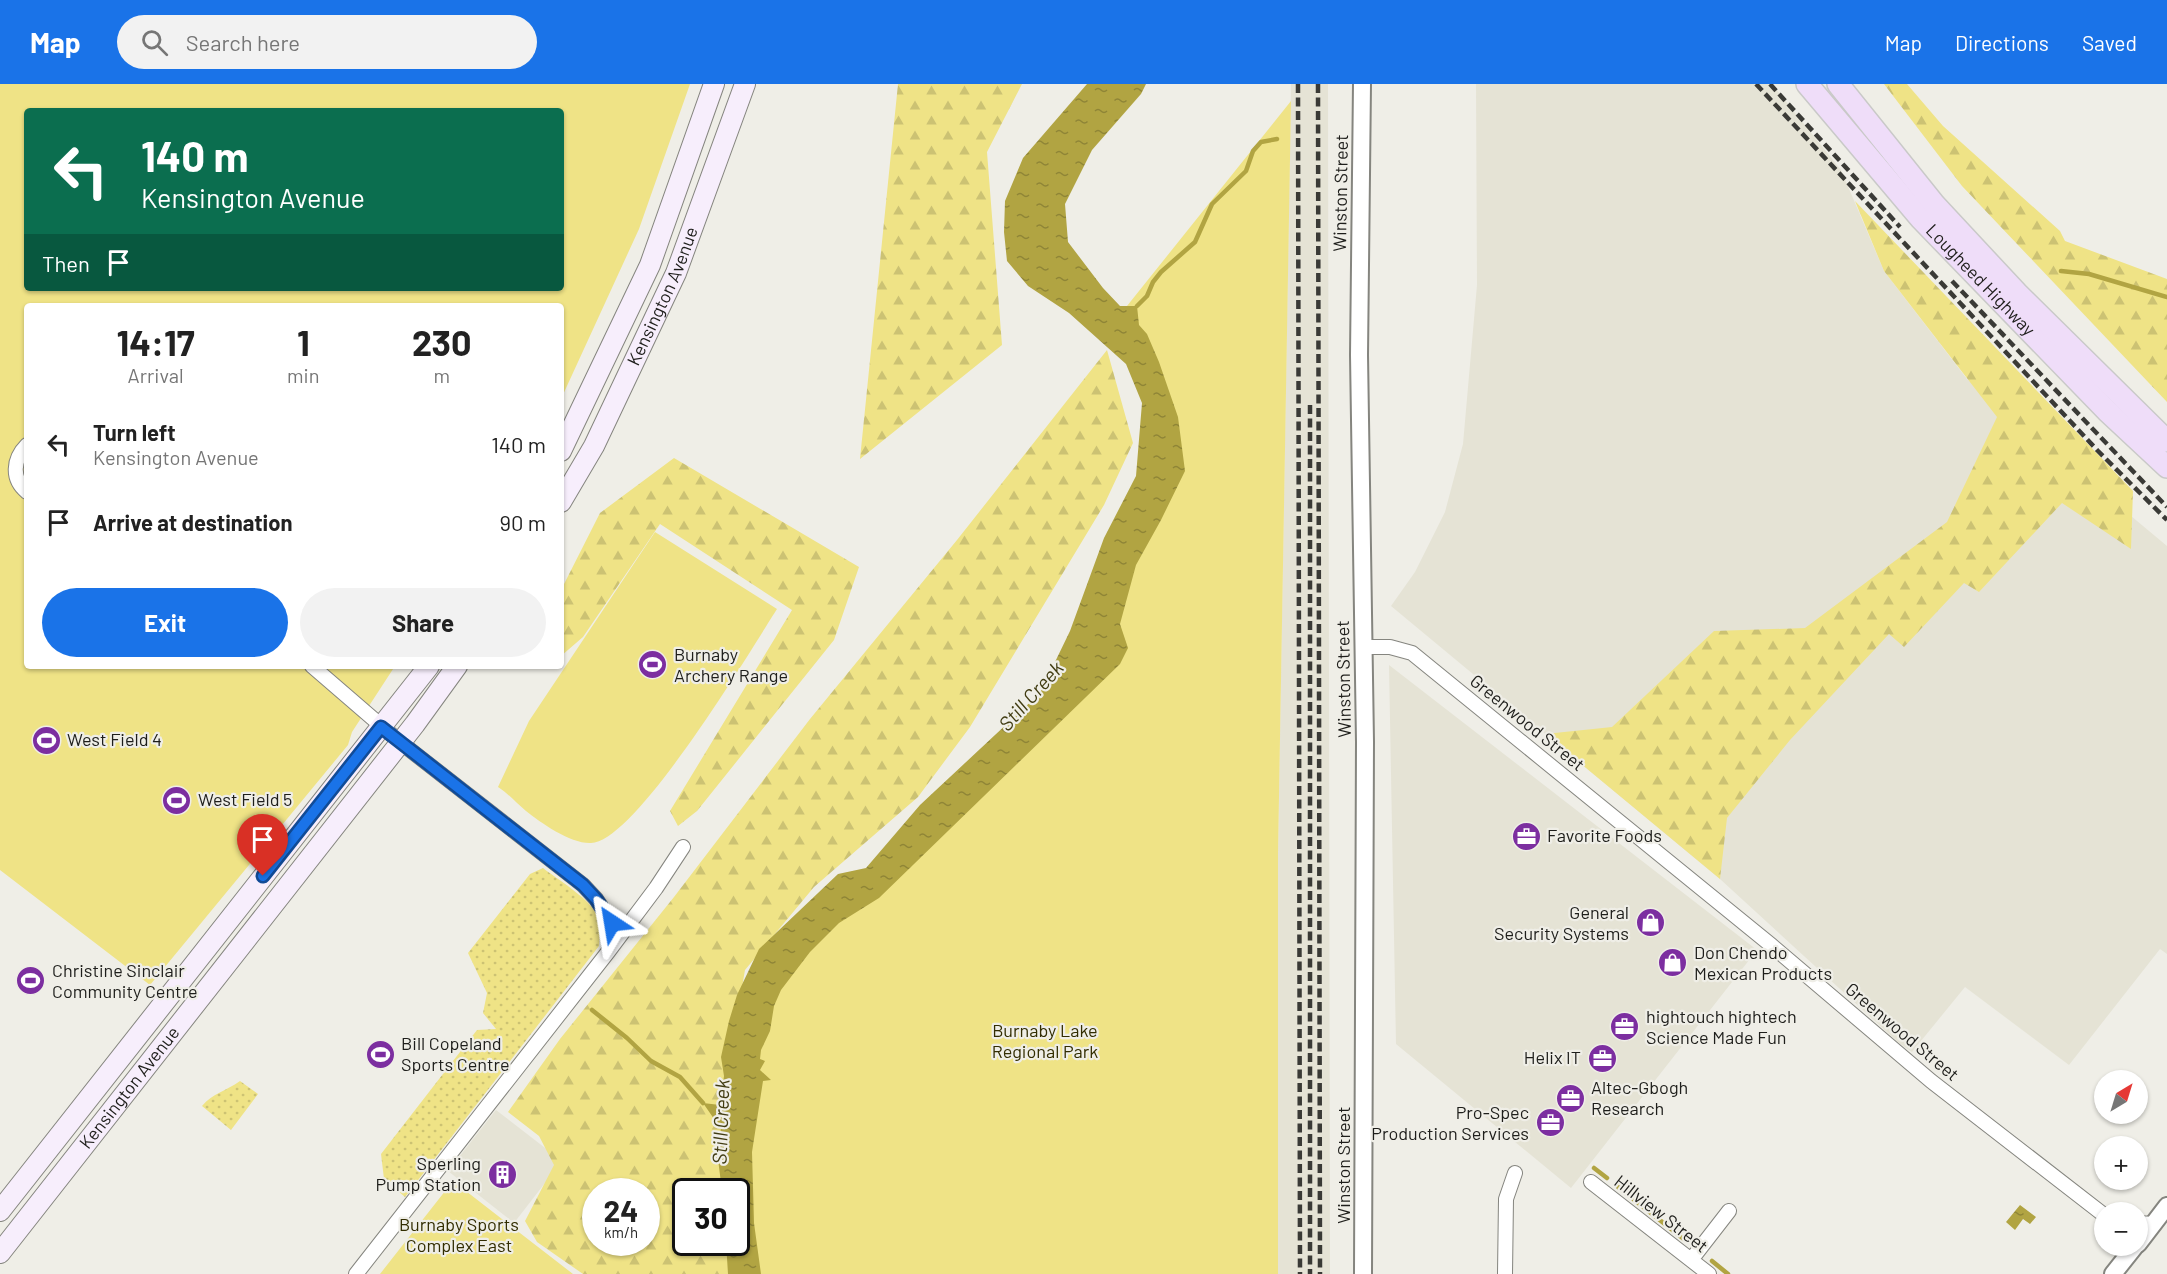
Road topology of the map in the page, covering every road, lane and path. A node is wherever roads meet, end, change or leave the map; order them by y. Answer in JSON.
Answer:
{"nodes":[{"id":1,"x":714,"y":84,"type":"edge"},
{"id":2,"x":745,"y":84,"type":"edge"},
{"id":3,"x":1362,"y":84,"type":"edge"},
{"id":4,"x":1807,"y":84,"type":"edge"},
{"id":5,"x":1838,"y":84,"type":"edge"},
{"id":6,"x":2167,"y":441,"type":"edge"},
{"id":7,"x":564,"y":445,"type":"edge"},
{"id":8,"x":24,"y":449,"type":"edge"},
{"id":9,"x":2167,"y":467,"type":"edge"},
{"id":10,"x":24,"y":488,"type":"edge"},
{"id":11,"x":564,"y":497,"type":"edge"},
{"id":12,"x":1364,"y":647,"type":"junction"},
{"id":13,"x":315,"y":669,"type":"edge"},
{"id":14,"x":427,"y":669,"type":"edge"},
{"id":15,"x":455,"y":669,"type":"edge"},
{"id":16,"x":381,"y":727,"type":"junction"},
{"id":17,"x":400,"y":742,"type":"junction"},
{"id":18,"x":683,"y":847,"type":"dead end"},
{"id":19,"x":608,"y":952,"type":"junction"},
{"id":20,"x":1515,"y":1173,"type":"dead end"},
{"id":21,"x":1591,"y":1182,"type":"dead end"},
{"id":22,"x":2167,"y":1206,"type":"edge"},
{"id":23,"x":2094,"y":1207,"type":"edge"},
{"id":24,"x":0,"y":1211,"type":"edge"},
{"id":25,"x":1729,"y":1211,"type":"dead end"},
{"id":26,"x":2148,"y":1221,"type":"edge"},
{"id":27,"x":0,"y":1253,"type":"edge"},
{"id":28,"x":2121,"y":1256,"type":"edge"},
{"id":29,"x":1691,"y":1260,"type":"junction"},
{"id":30,"x":356,"y":1274,"type":"edge"},
{"id":31,"x":1363,"y":1274,"type":"edge"},
{"id":32,"x":1505,"y":1274,"type":"edge"},
{"id":33,"x":1709,"y":1274,"type":"edge"},
{"id":34,"x":2113,"y":1274,"type":"edge"}],
"edges":[{"from":1,"to":7,"type":"main road","name":"Kensington Avenue"},
{"from":2,"to":11,"type":"main road","name":"Kensington Avenue"},
{"from":3,"to":12,"type":"street","name":"Winston Street"},
{"from":4,"to":9,"type":"main road","name":"Lougheed Highway"},
{"from":5,"to":6,"type":"main road","name":"Lougheed Highway"},
{"from":8,"to":10,"type":"street"},
{"from":12,"to":23,"type":"street","name":"Greenwood Street"},
{"from":12,"to":31,"type":"street","name":"Winston Street"},
{"from":13,"to":16,"type":"street"},
{"from":14,"to":16,"type":"main road","name":"Kensington Avenue"},
{"from":15,"to":17,"type":"main road","name":"Kensington Avenue"},
{"from":16,"to":17,"type":"street"},
{"from":16,"to":24,"type":"main road","name":"Kensington Avenue"},
{"from":17,"to":19,"type":"street"},
{"from":17,"to":27,"type":"main road","name":"Kensington Avenue"},
{"from":18,"to":19,"type":"street"},
{"from":19,"to":30,"type":"street"},
{"from":20,"to":32,"type":"street"},
{"from":21,"to":29,"type":"street","name":"Hillview Street"},
{"from":22,"to":26,"type":"street"},
{"from":25,"to":29,"type":"street"},
{"from":28,"to":34,"type":"street"},
{"from":29,"to":33,"type":"street","name":"Hillview Street"}]}
